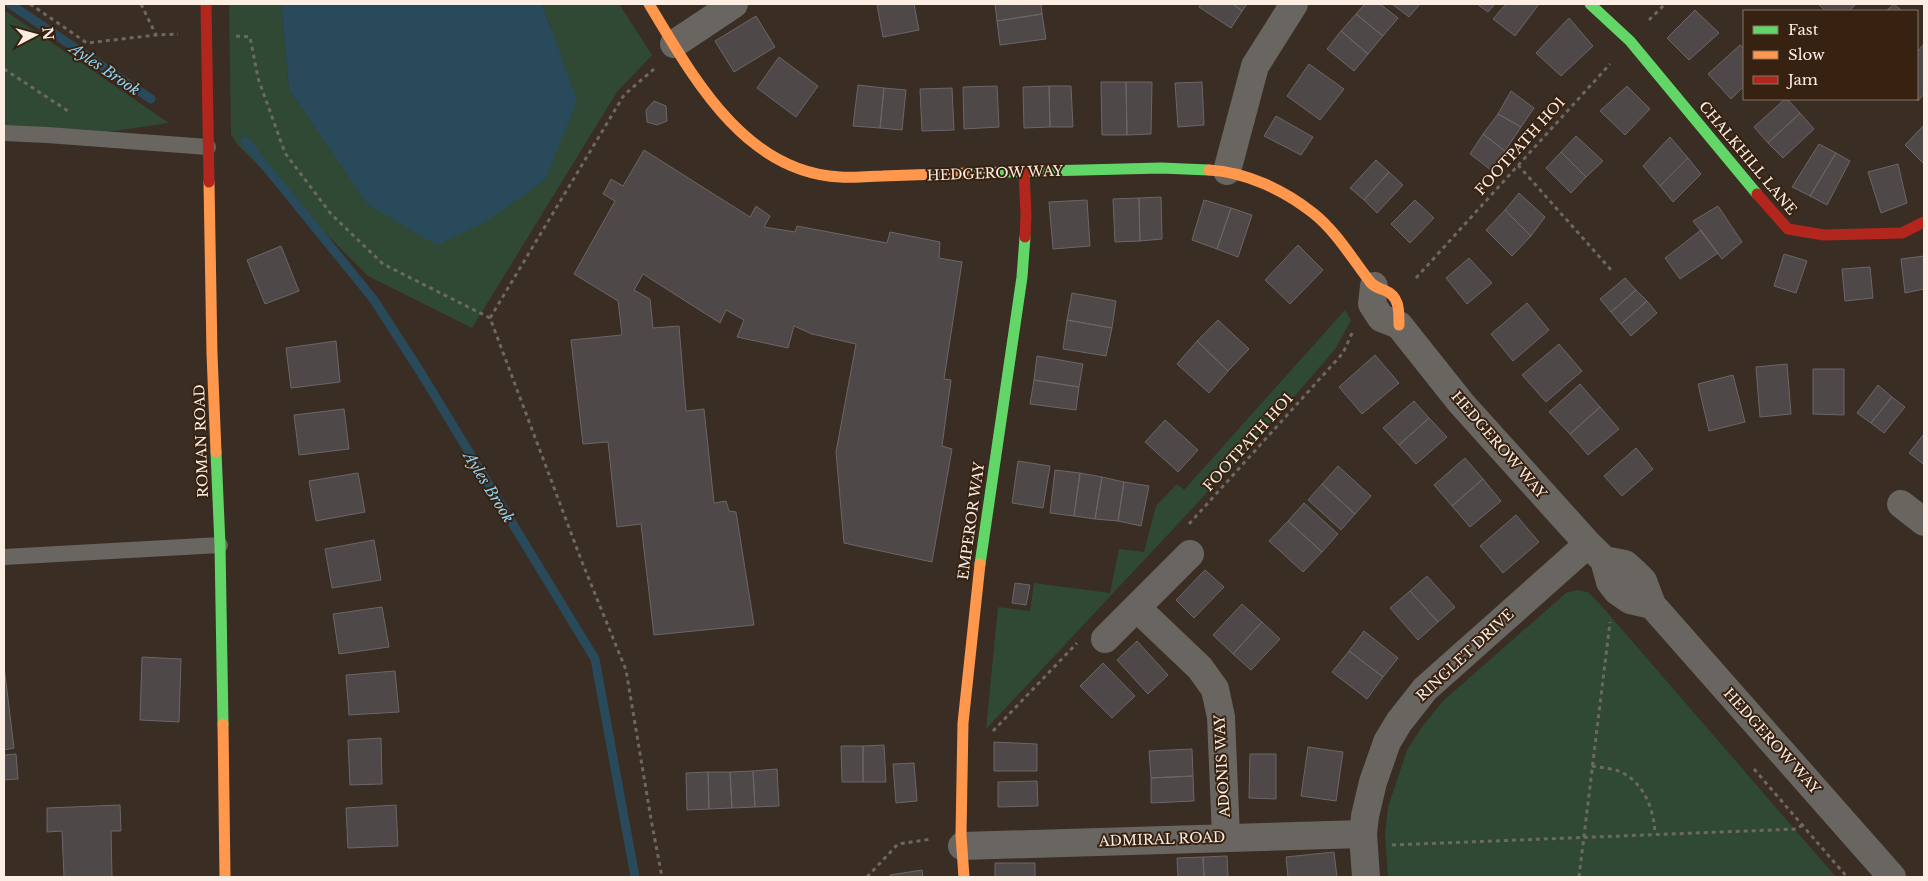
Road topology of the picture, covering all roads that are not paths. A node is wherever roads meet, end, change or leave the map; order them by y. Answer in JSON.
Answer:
{"nodes":[{"id":1,"x":206,"y":4,"type":"edge"},
{"id":2,"x":649,"y":4,"type":"edge"},
{"id":3,"x":734,"y":4,"type":"edge"},
{"id":4,"x":1294,"y":4,"type":"edge"},
{"id":5,"x":1590,"y":4,"type":"edge"},
{"id":6,"x":674,"y":44,"type":"junction"},
{"id":7,"x":4,"y":133,"type":"edge"},
{"id":8,"x":208,"y":147,"type":"junction"},
{"id":9,"x":1227,"y":170,"type":"junction"},
{"id":10,"x":1024,"y":171,"type":"junction"},
{"id":11,"x":1924,"y":222,"type":"edge"},
{"id":12,"x":1381,"y":298,"type":"joint"},
{"id":13,"x":1901,"y":504,"type":"dead end"},
{"id":14,"x":1924,"y":522,"type":"edge"},
{"id":15,"x":220,"y":545,"type":"junction"},
{"id":16,"x":1596,"y":552,"type":"junction"},
{"id":17,"x":1190,"y":554,"type":"dead end"},
{"id":18,"x":4,"y":558,"type":"edge"},
{"id":19,"x":1652,"y":605,"type":"junction"},
{"id":20,"x":1136,"y":608,"type":"junction"},
{"id":21,"x":1092,"y":639,"type":"road end"},
{"id":22,"x":1226,"y":837,"type":"junction"},
{"id":23,"x":962,"y":840,"type":"junction"},
{"id":24,"x":1363,"y":840,"type":"junction"},
{"id":25,"x":225,"y":877,"type":"edge"},
{"id":26,"x":964,"y":877,"type":"edge"},
{"id":27,"x":1366,"y":877,"type":"edge"},
{"id":28,"x":1892,"y":877,"type":"edge"}],
"edges":[{"from":1,"to":8,"type":"street","name":"ROMAN ROAD"},
{"from":2,"to":6,"type":"street","name":"HEDGEROW WAY"},
{"from":3,"to":6,"type":"street"},
{"from":4,"to":9,"type":"street"},
{"from":5,"to":11,"type":"street","name":"CHALKHILL LANE"},
{"from":6,"to":10,"type":"street","name":"HEDGEROW WAY"},
{"from":7,"to":8,"type":"lane"},
{"from":8,"to":15,"type":"street","name":"ROMAN ROAD"},
{"from":9,"to":10,"type":"street","name":"HEDGEROW WAY"},
{"from":9,"to":12,"type":"street","name":"HEDGEROW WAY"},
{"from":10,"to":23,"type":"street","name":"EMPEROR WAY"},
{"from":12,"to":16,"type":"street","name":"HEDGEROW WAY"},
{"from":13,"to":14,"type":"street"},
{"from":15,"to":18,"type":"lane"},
{"from":15,"to":25,"type":"street","name":"ROMAN ROAD"},
{"from":16,"to":19,"type":"street","name":"HEDGEROW WAY"},
{"from":16,"to":19,"type":"street","name":"HEDGEROW WAY"},
{"from":16,"to":24,"type":"street","name":"RINGLET DRIVE"},
{"from":17,"to":20,"type":"street"},
{"from":19,"to":28,"type":"street","name":"HEDGEROW WAY"},
{"from":20,"to":21,"type":"street"},
{"from":20,"to":22,"type":"street","name":"ADONIS WAY"},
{"from":22,"to":23,"type":"street","name":"ADMIRAL ROAD"},
{"from":22,"to":24,"type":"street","name":"ADMIRAL ROAD"},
{"from":23,"to":26,"type":"street","name":"EMPEROR WAY"},
{"from":24,"to":27,"type":"street","name":"RINGLET DRIVE"}]}
